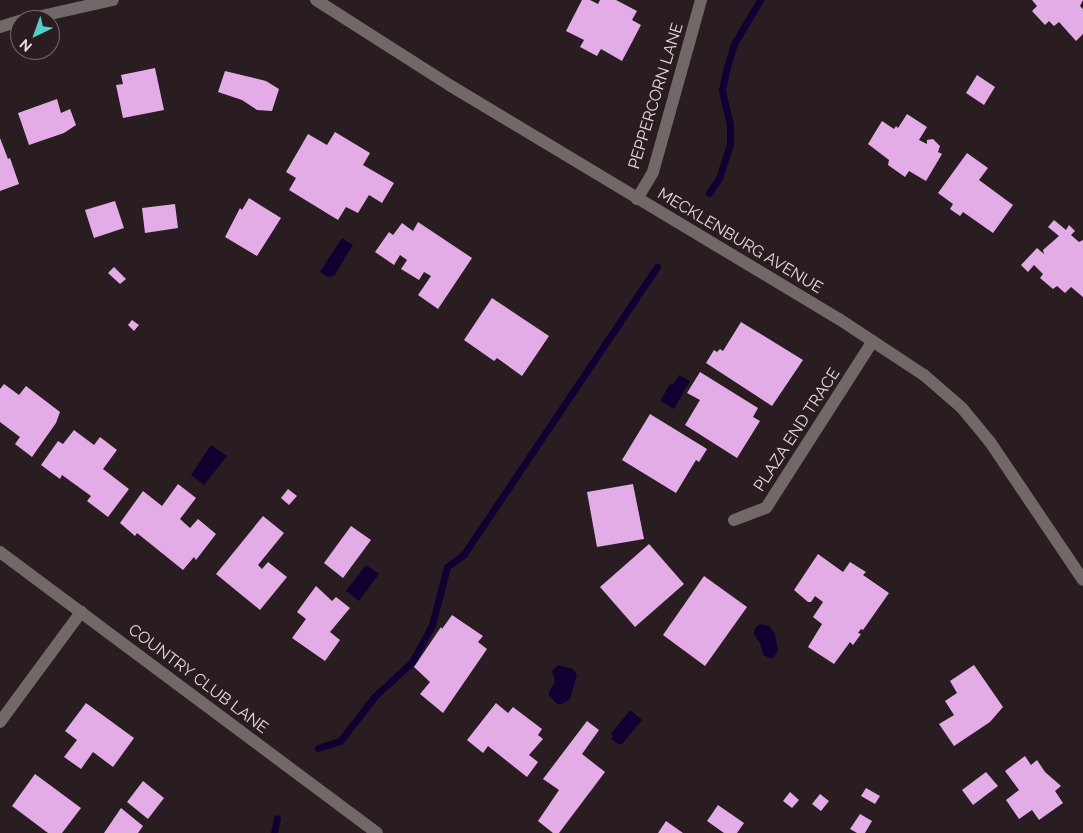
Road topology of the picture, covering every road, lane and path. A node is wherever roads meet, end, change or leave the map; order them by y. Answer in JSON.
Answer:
{"nodes":[{"id":1,"x":113,"y":0,"type":"edge"},
{"id":2,"x":316,"y":0,"type":"edge"},
{"id":3,"x":701,"y":0,"type":"edge"},
{"id":4,"x":60,"y":12,"type":"edge"},
{"id":5,"x":637,"y":199,"type":"junction"},
{"id":6,"x":873,"y":341,"type":"junction"},
{"id":7,"x":734,"y":520,"type":"dead end"},
{"id":8,"x":0,"y":552,"type":"edge"},
{"id":9,"x":1083,"y":580,"type":"edge"},
{"id":10,"x":81,"y":612,"type":"junction"},
{"id":11,"x":0,"y":722,"type":"edge"},
{"id":12,"x":377,"y":833,"type":"edge"}],
"edges":[{"from":1,"to":4,"type":"street"},
{"from":2,"to":5,"type":"street","name":"MECKLENBURG AVENUE"},
{"from":3,"to":5,"type":"street","name":"PEPPERCORN LANE"},
{"from":5,"to":6,"type":"street","name":"MECKLENBURG AVENUE"},
{"from":6,"to":7,"type":"street","name":"PLAZA END TRACE"},
{"from":6,"to":9,"type":"street","name":"MECKLENBURG AVENUE"},
{"from":8,"to":10,"type":"street","name":"COUNTRY CLUB LANE"},
{"from":10,"to":11,"type":"street"},
{"from":10,"to":12,"type":"street","name":"COUNTRY CLUB LANE"}]}
